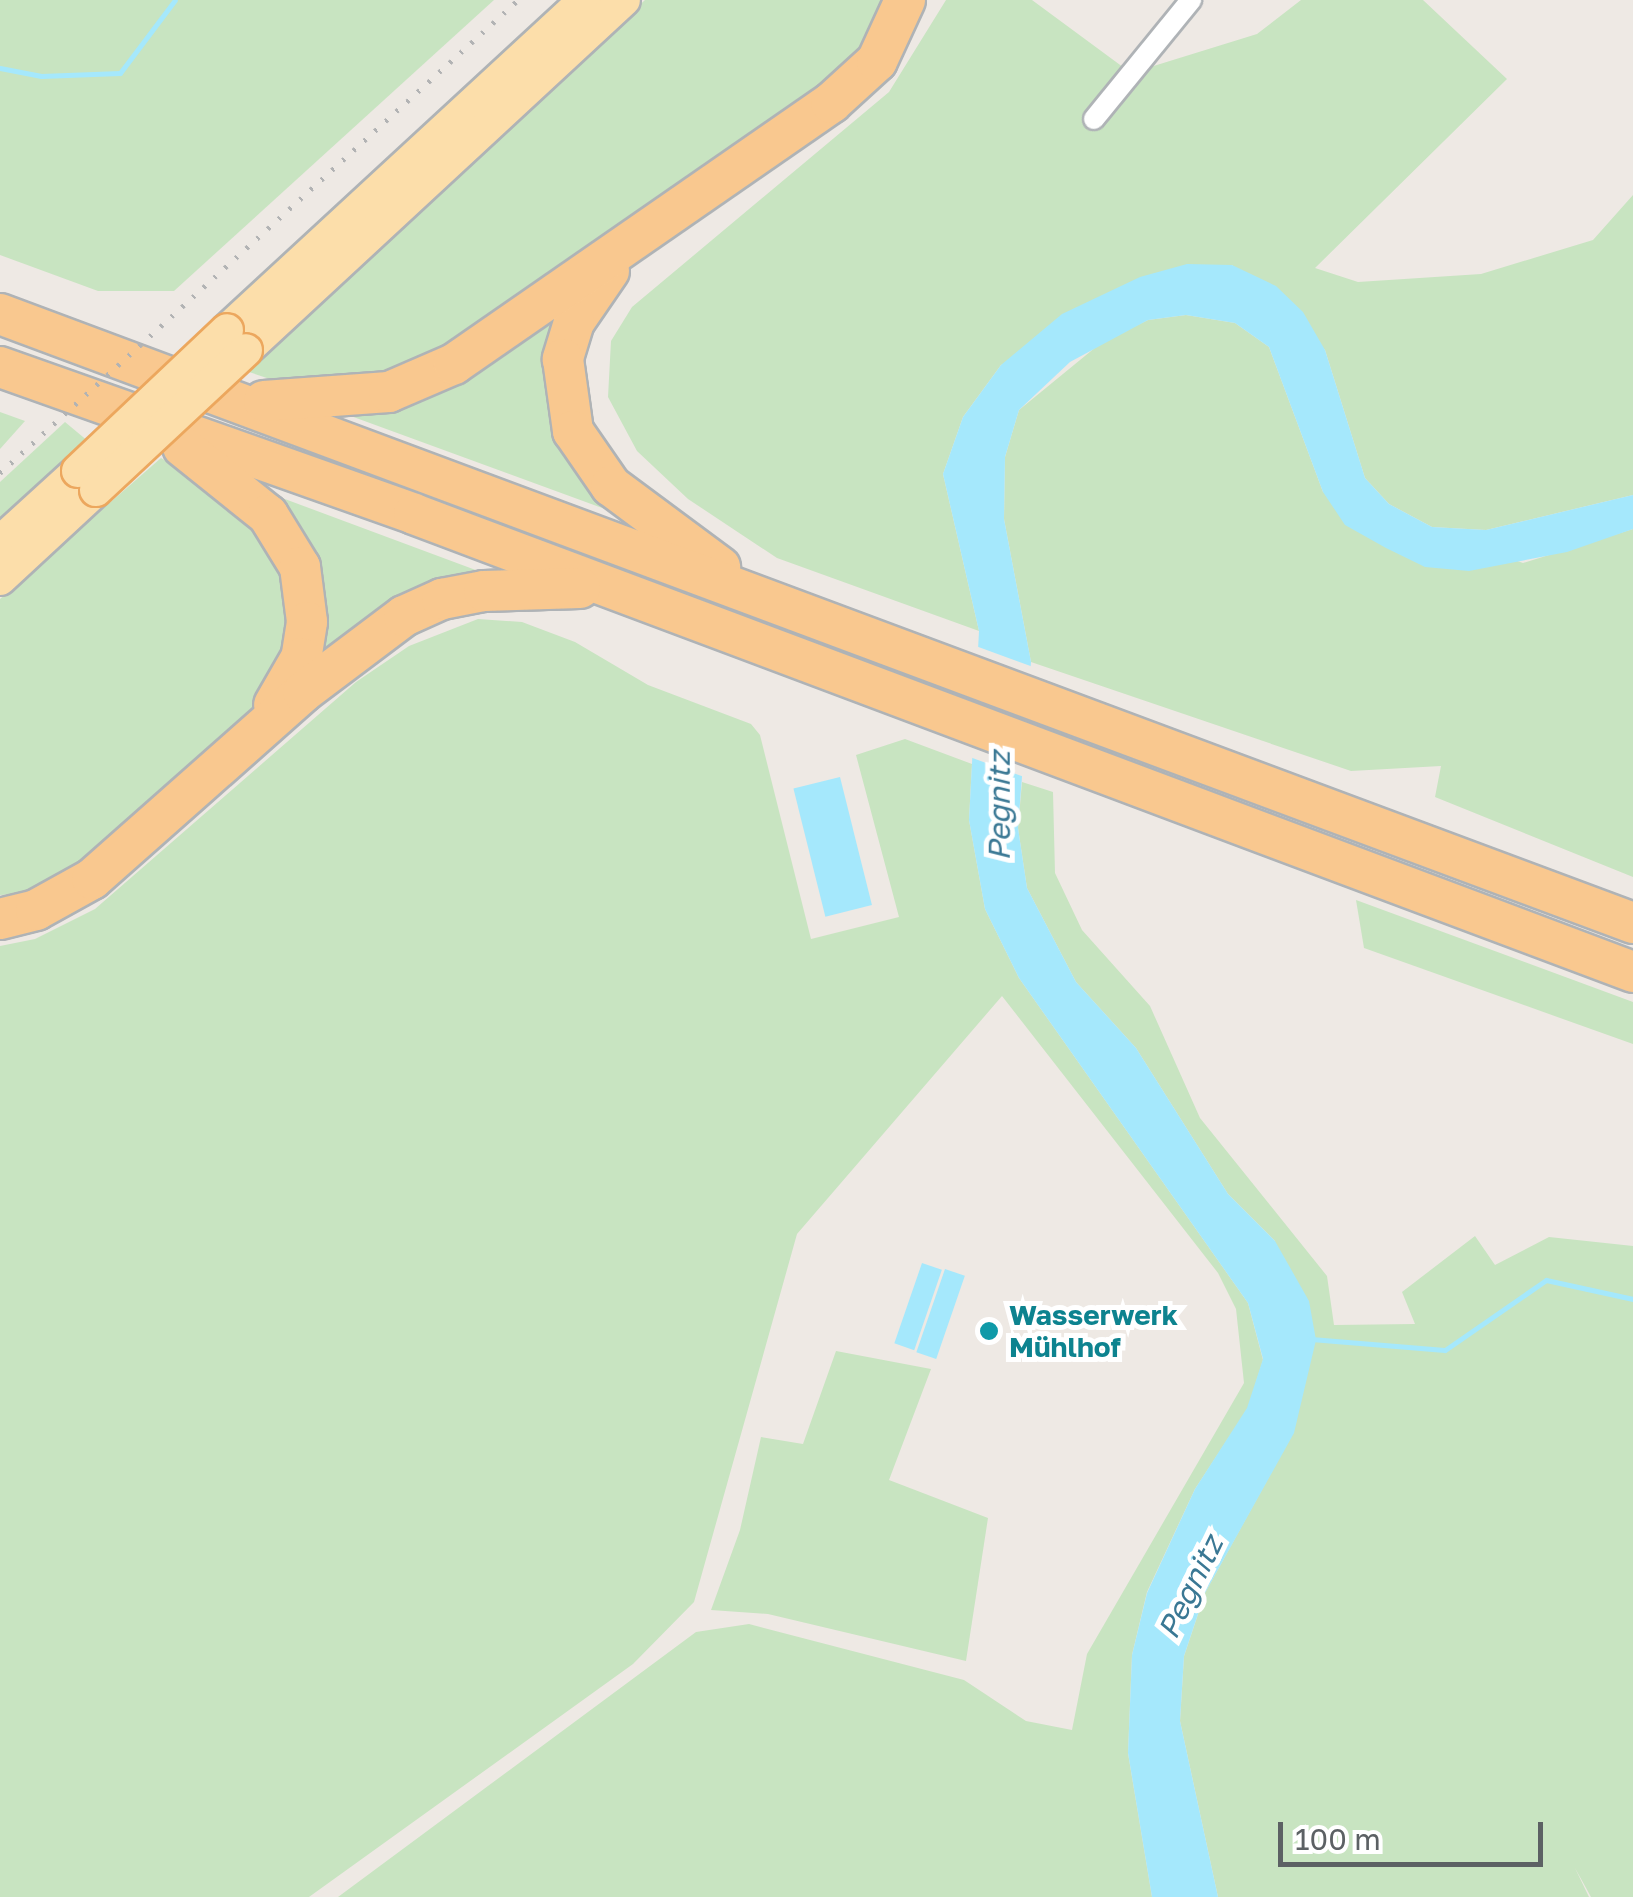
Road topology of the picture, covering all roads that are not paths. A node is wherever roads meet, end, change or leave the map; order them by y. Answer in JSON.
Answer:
{"nodes":[{"id":1,"x":585,"y":0,"type":"edge"},
{"id":2,"x":624,"y":0,"type":"edge"},
{"id":3,"x":905,"y":0,"type":"edge"},
{"id":4,"x":1192,"y":0,"type":"edge"},
{"id":5,"x":1094,"y":120,"type":"dead end"},
{"id":6,"x":629,"y":246,"type":"junction"},
{"id":7,"x":0,"y":314,"type":"edge"},
{"id":8,"x":237,"y":340,"type":"junction"},
{"id":9,"x":0,"y":366,"type":"edge"},
{"id":10,"x":228,"y":399,"type":"junction"},
{"id":11,"x":146,"y":422,"type":"junction"},
{"id":12,"x":87,"y":480,"type":"junction"},
{"id":13,"x":0,"y":542,"type":"edge"},
{"id":14,"x":0,"y":579,"type":"edge"},
{"id":15,"x":609,"y":590,"type":"junction"},
{"id":16,"x":769,"y":600,"type":"junction"},
{"id":17,"x":255,"y":734,"type":"junction"},
{"id":18,"x":0,"y":920,"type":"edge"},
{"id":19,"x":1633,"y":923,"type":"edge"},
{"id":20,"x":1633,"y":972,"type":"edge"}],
"edges":[{"from":1,"to":8,"type":"main road"},
{"from":2,"to":8,"type":"main road"},
{"from":3,"to":6,"type":"highway"},
{"from":4,"to":5,"type":"street"},
{"from":6,"to":10,"type":"highway"},
{"from":6,"to":16,"type":"highway"},
{"from":7,"to":10,"type":"highway"},
{"from":8,"to":12,"type":"main road","bridge":true},
{"from":9,"to":11,"type":"highway"},
{"from":10,"to":16,"type":"highway"},
{"from":11,"to":15,"type":"highway"},
{"from":11,"to":17,"type":"highway"},
{"from":12,"to":13,"type":"main road"},
{"from":12,"to":14,"type":"main road"},
{"from":15,"to":17,"type":"highway"},
{"from":15,"to":20,"type":"highway"},
{"from":16,"to":19,"type":"highway"},
{"from":17,"to":18,"type":"highway"}]}
